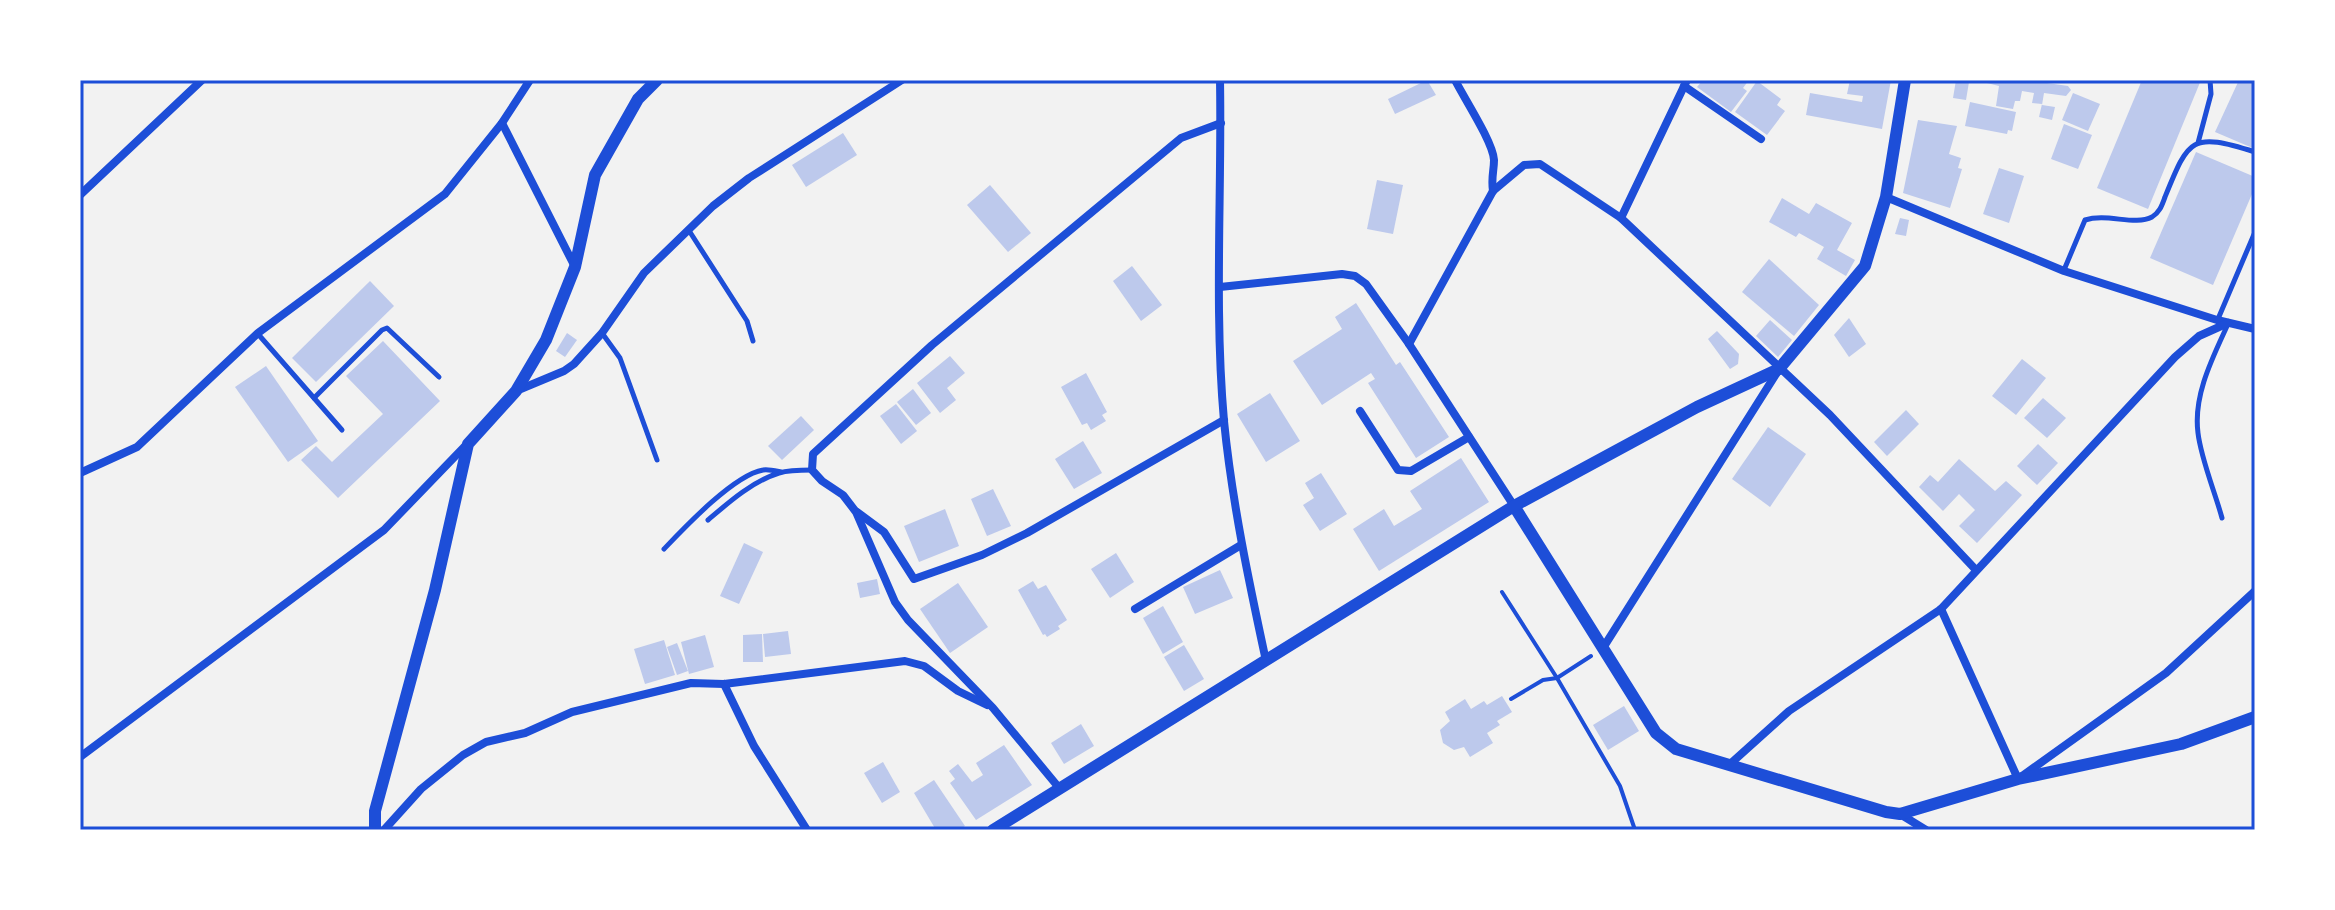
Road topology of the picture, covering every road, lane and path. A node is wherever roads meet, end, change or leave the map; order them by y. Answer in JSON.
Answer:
{"nodes":[{"id":1,"x":202,"y":80,"type":"edge"},
{"id":2,"x":530,"y":80,"type":"edge"},
{"id":3,"x":657,"y":80,"type":"edge"},
{"id":4,"x":902,"y":80,"type":"edge"},
{"id":5,"x":1220,"y":80,"type":"edge"},
{"id":6,"x":1455,"y":80,"type":"edge"},
{"id":7,"x":1905,"y":80,"type":"edge"},
{"id":8,"x":2210,"y":80,"type":"edge"},
{"id":9,"x":1686,"y":83,"type":"edge"},
{"id":10,"x":502,"y":123,"type":"junction"},
{"id":11,"x":1221,"y":123,"type":"junction"},
{"id":12,"x":1761,"y":139,"type":"dead end"},
{"id":13,"x":2198,"y":143,"type":"junction"},
{"id":14,"x":2255,"y":152,"type":"edge"},
{"id":15,"x":1493,"y":191,"type":"junction"},
{"id":16,"x":80,"y":195,"type":"edge"},
{"id":17,"x":1886,"y":197,"type":"junction"},
{"id":18,"x":1621,"y":218,"type":"junction"},
{"id":19,"x":688,"y":228,"type":"junction"},
{"id":20,"x":2255,"y":232,"type":"edge"},
{"id":21,"x":575,"y":267,"type":"junction"},
{"id":22,"x":2064,"y":271,"type":"junction"},
{"id":23,"x":1220,"y":287,"type":"junction"},
{"id":24,"x":2217,"y":320,"type":"junction"},
{"id":25,"x":2228,"y":323,"type":"junction"},
{"id":26,"x":2255,"y":329,"type":"edge"},
{"id":27,"x":258,"y":333,"type":"junction"},
{"id":28,"x":602,"y":333,"type":"junction"},
{"id":29,"x":753,"y":341,"type":"dead end"},
{"id":30,"x":1409,"y":344,"type":"junction"},
{"id":31,"x":1779,"y":369,"type":"junction"},
{"id":32,"x":439,"y":377,"type":"dead end"},
{"id":33,"x":516,"y":391,"type":"junction"},
{"id":34,"x":314,"y":398,"type":"junction"},
{"id":35,"x":1360,"y":411,"type":"dead end"},
{"id":36,"x":1224,"y":420,"type":"junction"},
{"id":37,"x":342,"y":430,"type":"dead end"},
{"id":38,"x":1469,"y":437,"type":"junction"},
{"id":39,"x":468,"y":444,"type":"junction"},
{"id":40,"x":657,"y":460,"type":"dead end"},
{"id":41,"x":812,"y":470,"type":"junction"},
{"id":42,"x":781,"y":472,"type":"junction"},
{"id":43,"x":80,"y":473,"type":"edge"},
{"id":44,"x":1514,"y":506,"type":"junction"},
{"id":45,"x":856,"y":512,"type":"junction"},
{"id":46,"x":2222,"y":518,"type":"dead end"},
{"id":47,"x":708,"y":520,"type":"dead end"},
{"id":48,"x":1241,"y":545,"type":"junction"},
{"id":49,"x":664,"y":549,"type":"dead end"},
{"id":50,"x":1976,"y":570,"type":"junction"},
{"id":51,"x":2255,"y":591,"type":"edge"},
{"id":52,"x":1502,"y":592,"type":"dead end"},
{"id":53,"x":1135,"y":609,"type":"dead end"},
{"id":54,"x":1941,"y":609,"type":"junction"},
{"id":55,"x":1603,"y":648,"type":"junction"},
{"id":56,"x":1266,"y":662,"type":"junction"},
{"id":57,"x":1557,"y":678,"type":"junction"},
{"id":58,"x":724,"y":684,"type":"junction"},
{"id":59,"x":1511,"y":699,"type":"dead end"},
{"id":60,"x":993,"y":708,"type":"junction"},
{"id":61,"x":2255,"y":717,"type":"edge"},
{"id":62,"x":80,"y":757,"type":"edge"},
{"id":63,"x":1729,"y":765,"type":"junction"},
{"id":64,"x":2018,"y":779,"type":"junction"},
{"id":65,"x":1060,"y":789,"type":"junction"},
{"id":66,"x":1900,"y":814,"type":"junction"},
{"id":67,"x":375,"y":830,"type":"edge"},
{"id":68,"x":384,"y":830,"type":"edge"},
{"id":69,"x":807,"y":830,"type":"edge"},
{"id":70,"x":993,"y":830,"type":"edge"},
{"id":71,"x":1635,"y":830,"type":"edge"},
{"id":72,"x":1926,"y":830,"type":"edge"}],
"edges":[{"from":1,"to":16,"type":"street"},
{"from":2,"to":10,"type":"street"},
{"from":3,"to":21,"type":"street"},
{"from":4,"to":19,"type":"street"},
{"from":5,"to":11,"type":"street"},
{"from":6,"to":15,"type":"street"},
{"from":7,"to":17,"type":"street"},
{"from":8,"to":13,"type":"lane"},
{"from":9,"to":12,"type":"street"},
{"from":9,"to":18,"type":"street"},
{"from":10,"to":21,"type":"street"},
{"from":10,"to":27,"type":"street"},
{"from":11,"to":23,"type":"street"},
{"from":11,"to":41,"type":"street"},
{"from":13,"to":14,"type":"lane"},
{"from":13,"to":22,"type":"lane"},
{"from":15,"to":18,"type":"street"},
{"from":15,"to":30,"type":"street"},
{"from":17,"to":22,"type":"street"},
{"from":17,"to":31,"type":"street"},
{"from":18,"to":31,"type":"street"},
{"from":19,"to":28,"type":"street"},
{"from":19,"to":29,"type":"lane"},
{"from":20,"to":24,"type":"lane"},
{"from":21,"to":33,"type":"street"},
{"from":22,"to":24,"type":"street"},
{"from":23,"to":30,"type":"street"},
{"from":23,"to":36,"type":"street"},
{"from":24,"to":25,"type":"street"},
{"from":25,"to":26,"type":"street"},
{"from":25,"to":46,"type":"lane"},
{"from":25,"to":50,"type":"street"},
{"from":27,"to":34,"type":"lane"},
{"from":27,"to":43,"type":"street"},
{"from":28,"to":33,"type":"street"},
{"from":28,"to":40,"type":"lane"},
{"from":30,"to":38,"type":"street"},
{"from":31,"to":44,"type":"street"},
{"from":31,"to":50,"type":"street"},
{"from":31,"to":55,"type":"street"},
{"from":32,"to":34,"type":"lane"},
{"from":33,"to":39,"type":"street"},
{"from":34,"to":37,"type":"lane"},
{"from":35,"to":38,"type":"street"},
{"from":36,"to":45,"type":"street"},
{"from":36,"to":48,"type":"street"},
{"from":38,"to":44,"type":"street"},
{"from":39,"to":62,"type":"street"},
{"from":39,"to":67,"type":"street"},
{"from":41,"to":42,"type":"lane"},
{"from":41,"to":45,"type":"street"},
{"from":42,"to":47,"type":"lane"},
{"from":42,"to":49,"type":"lane"},
{"from":44,"to":55,"type":"street"},
{"from":44,"to":56,"type":"street"},
{"from":45,"to":60,"type":"street"},
{"from":48,"to":53,"type":"street"},
{"from":48,"to":56,"type":"street"},
{"from":50,"to":54,"type":"street"},
{"from":51,"to":64,"type":"street"},
{"from":52,"to":57,"type":"path"},
{"from":54,"to":63,"type":"street"},
{"from":54,"to":64,"type":"street"},
{"from":55,"to":57,"type":"path"},
{"from":55,"to":63,"type":"street"},
{"from":56,"to":65,"type":"street"},
{"from":57,"to":59,"type":"path"},
{"from":57,"to":71,"type":"path"},
{"from":58,"to":60,"type":"street"},
{"from":58,"to":68,"type":"street"},
{"from":58,"to":69,"type":"street"},
{"from":60,"to":65,"type":"street"},
{"from":61,"to":64,"type":"street"},
{"from":63,"to":66,"type":"street"},
{"from":64,"to":66,"type":"street"},
{"from":65,"to":70,"type":"street"},
{"from":66,"to":72,"type":"street"}]}
